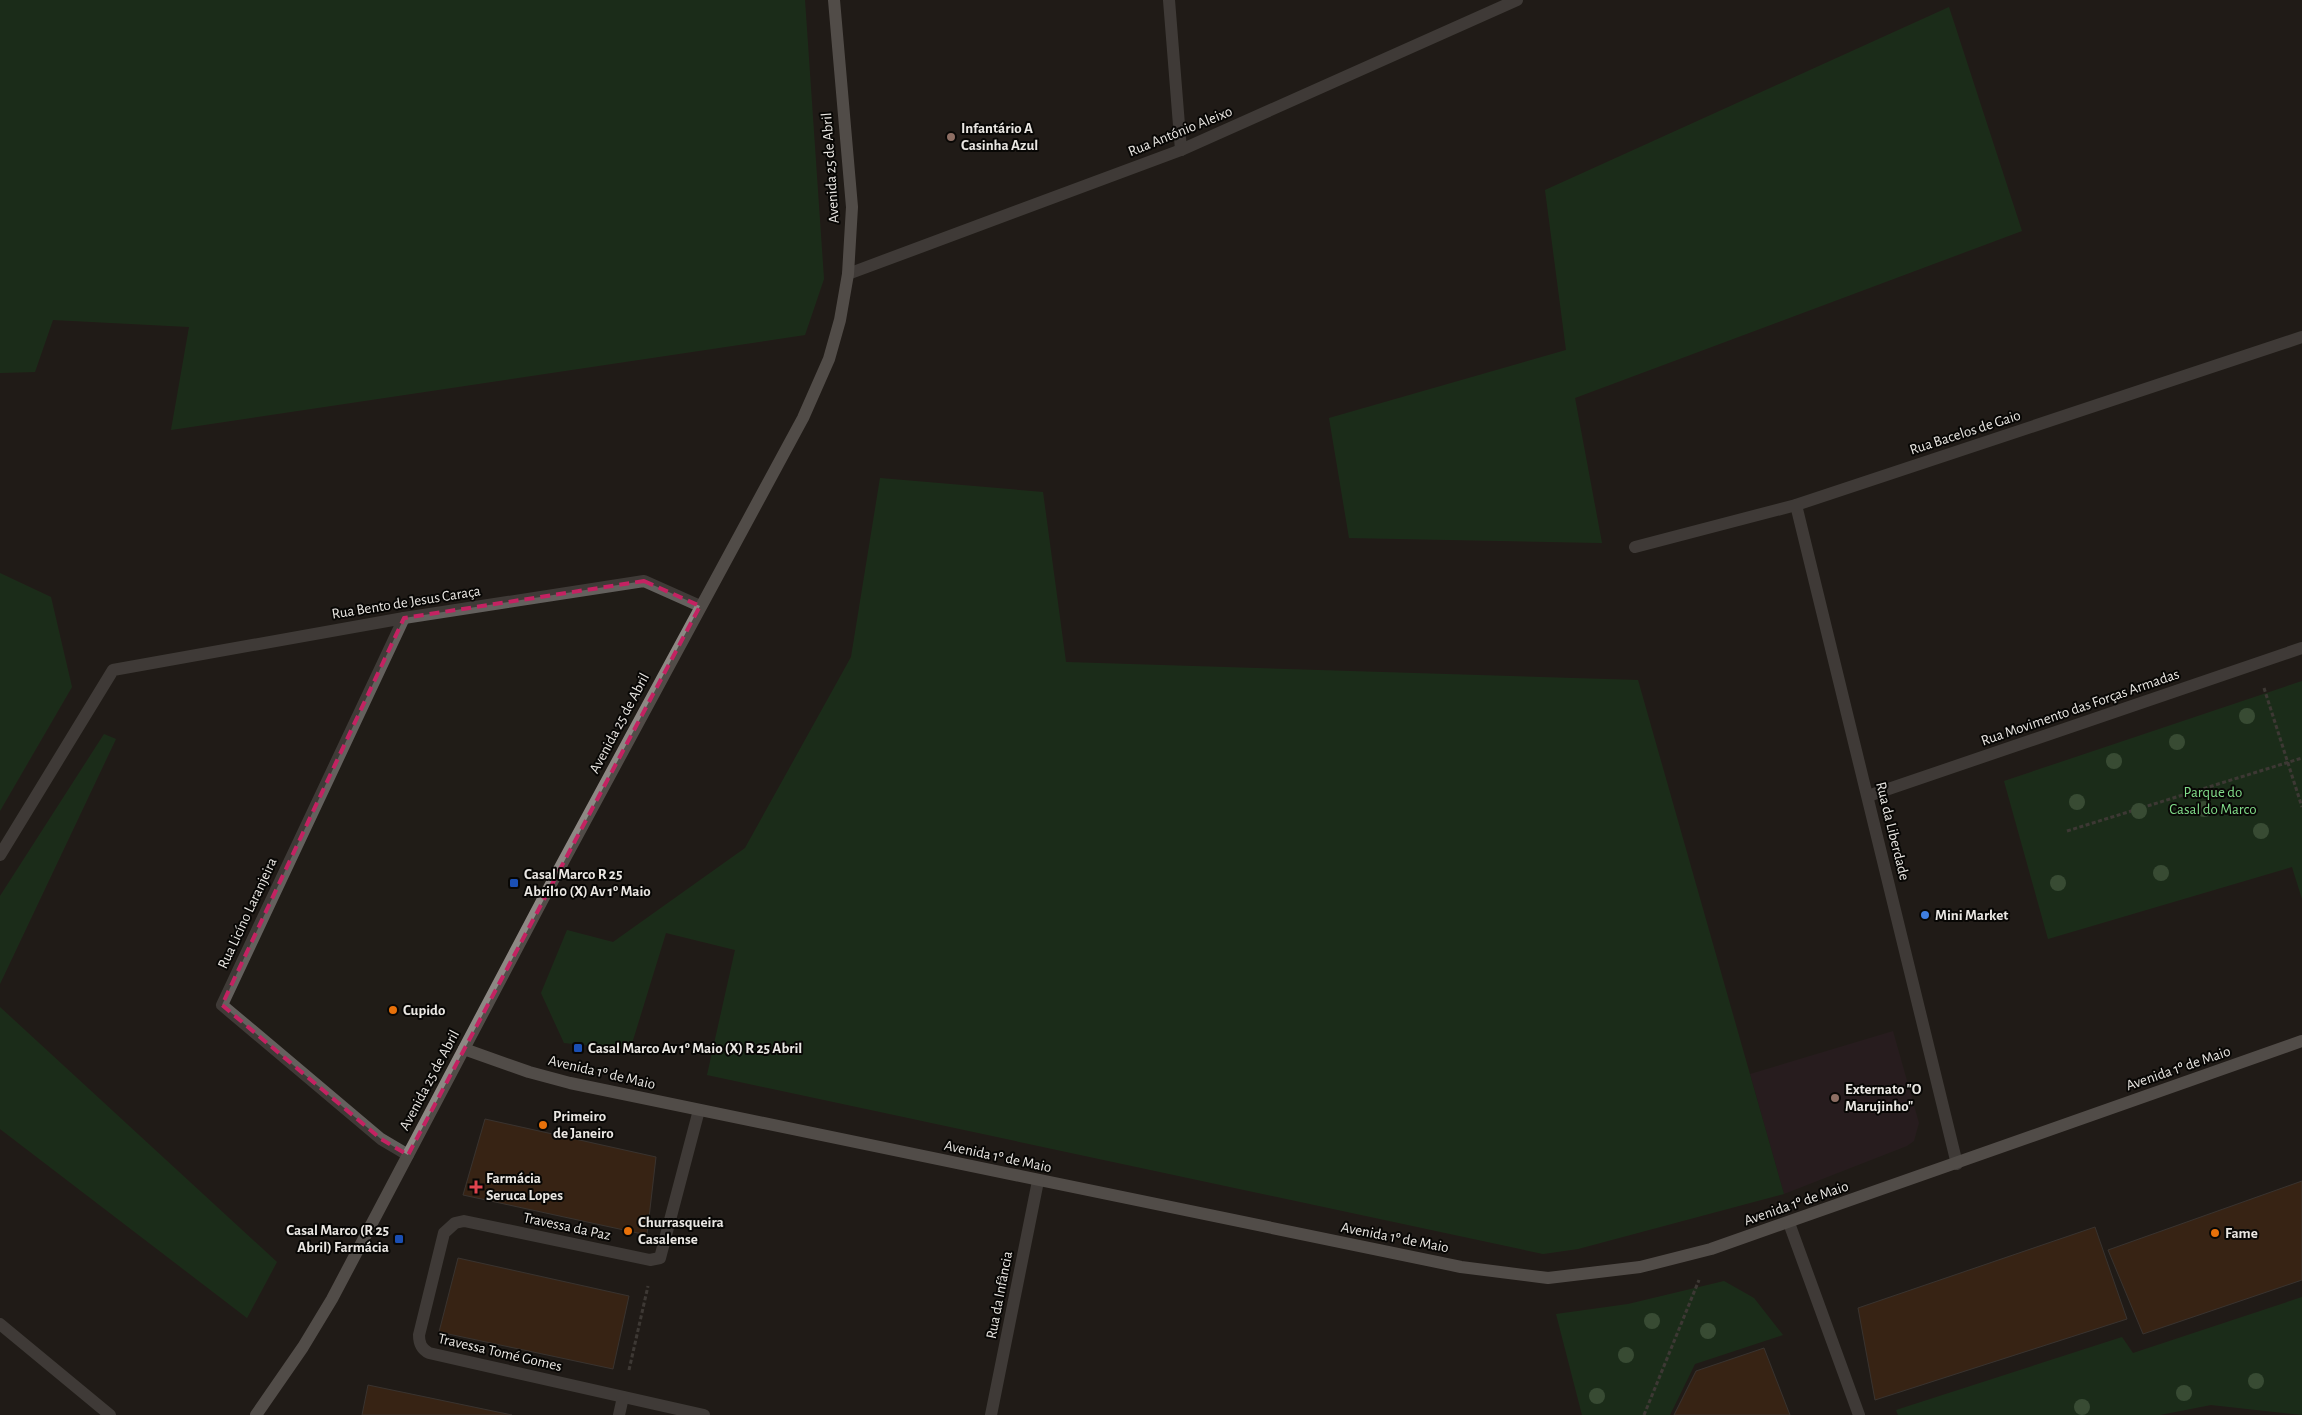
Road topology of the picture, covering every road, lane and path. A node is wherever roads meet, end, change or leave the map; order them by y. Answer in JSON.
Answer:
{"nodes":[{"id":1,"x":834,"y":0,"type":"edge"},
{"id":2,"x":1169,"y":0,"type":"edge"},
{"id":3,"x":1517,"y":0,"type":"edge"},
{"id":4,"x":1181,"y":150,"type":"junction"},
{"id":5,"x":848,"y":274,"type":"junction"},
{"id":6,"x":2302,"y":337,"type":"edge"},
{"id":7,"x":1796,"y":505,"type":"junction"},
{"id":8,"x":1635,"y":547,"type":"dead end"},
{"id":9,"x":700,"y":606,"type":"junction"},
{"id":10,"x":404,"y":618,"type":"junction"},
{"id":11,"x":2302,"y":648,"type":"edge"},
{"id":12,"x":2256,"y":664,"type":"junction"},
{"id":13,"x":2302,"y":758,"type":"edge"},
{"id":14,"x":2287,"y":761,"type":"junction"},
{"id":15,"x":1868,"y":796,"type":"junction"},
{"id":16,"x":2302,"y":807,"type":"edge"},
{"id":17,"x":2067,"y":831,"type":"dead end"},
{"id":18,"x":0,"y":856,"type":"edge"},
{"id":19,"x":2302,"y":1041,"type":"edge"},
{"id":20,"x":464,"y":1049,"type":"junction"},
{"id":21,"x":698,"y":1110,"type":"junction"},
{"id":22,"x":408,"y":1155,"type":"junction"},
{"id":23,"x":1957,"y":1164,"type":"junction"},
{"id":24,"x":1038,"y":1181,"type":"junction"},
{"id":25,"x":464,"y":1221,"type":"joint"},
{"id":26,"x":1789,"y":1223,"type":"junction"},
{"id":27,"x":1711,"y":1249,"type":"junction"},
{"id":28,"x":654,"y":1260,"type":"junction"},
{"id":29,"x":0,"y":1324,"type":"edge"},
{"id":30,"x":623,"y":1397,"type":"junction"},
{"id":31,"x":110,"y":1415,"type":"edge"},
{"id":32,"x":256,"y":1415,"type":"edge"},
{"id":33,"x":619,"y":1415,"type":"edge"},
{"id":34,"x":704,"y":1415,"type":"edge"},
{"id":35,"x":991,"y":1415,"type":"edge"},
{"id":36,"x":1644,"y":1415,"type":"edge"},
{"id":37,"x":1859,"y":1415,"type":"edge"}],
"edges":[{"from":1,"to":5,"type":"street","name":"Avenida 25 de Abril"},
{"from":2,"to":4,"type":"street"},
{"from":3,"to":4,"type":"street","name":"Rua António Aleixo"},
{"from":4,"to":5,"type":"street","name":"Rua António Aleixo"},
{"from":5,"to":9,"type":"street","name":"Avenida 25 de Abril"},
{"from":6,"to":7,"type":"street","name":"Rua Bacelos de Gaio"},
{"from":7,"to":8,"type":"street","name":"Rua Bacelos de Gaio"},
{"from":7,"to":15,"type":"street","name":"Rua da Liberdade"},
{"from":9,"to":10,"type":"street","name":"Rua Bento de Jesus Caraça"},
{"from":9,"to":20,"type":"street","name":"Avenida 25 de Abril"},
{"from":10,"to":18,"type":"street","name":"Rua Bento de Jesus Caraça"},
{"from":10,"to":22,"type":"street","name":"Rua Licíno Laranjeira"},
{"from":11,"to":12,"type":"street","name":"Rua Movimento das Forças Armadas"},
{"from":12,"to":14,"type":"path"},
{"from":12,"to":15,"type":"street","name":"Rua Movimento das Forças Armadas"},
{"from":13,"to":14,"type":"path"},
{"from":14,"to":16,"type":"path"},
{"from":14,"to":17,"type":"path"},
{"from":15,"to":23,"type":"street","name":"Rua da Liberdade"},
{"from":19,"to":23,"type":"street","name":"Avenida 1º de Maio"},
{"from":20,"to":21,"type":"street","name":"Avenida 1º de Maio"},
{"from":20,"to":22,"type":"street","name":"Avenida 25 de Abril"},
{"from":21,"to":24,"type":"street","name":"Avenida 1º de Maio"},
{"from":21,"to":28,"type":"street"},
{"from":22,"to":32,"type":"street","name":"Avenida 25 de Abril"},
{"from":23,"to":26,"type":"street","name":"Avenida 1º de Maio"},
{"from":24,"to":27,"type":"street","name":"Avenida 1º de Maio"},
{"from":24,"to":35,"type":"street","name":"Rua da Infância"},
{"from":25,"to":28,"type":"street","name":"Travessa da Paz"},
{"from":25,"to":30,"type":"street","name":"Travessa Tomé Gomes"},
{"from":26,"to":27,"type":"street","name":"Avenida 1º de Maio"},
{"from":26,"to":37,"type":"street"},
{"from":27,"to":36,"type":"path"},
{"from":28,"to":30,"type":"path"},
{"from":29,"to":31,"type":"street"},
{"from":30,"to":33,"type":"street"},
{"from":30,"to":34,"type":"street"}]}
